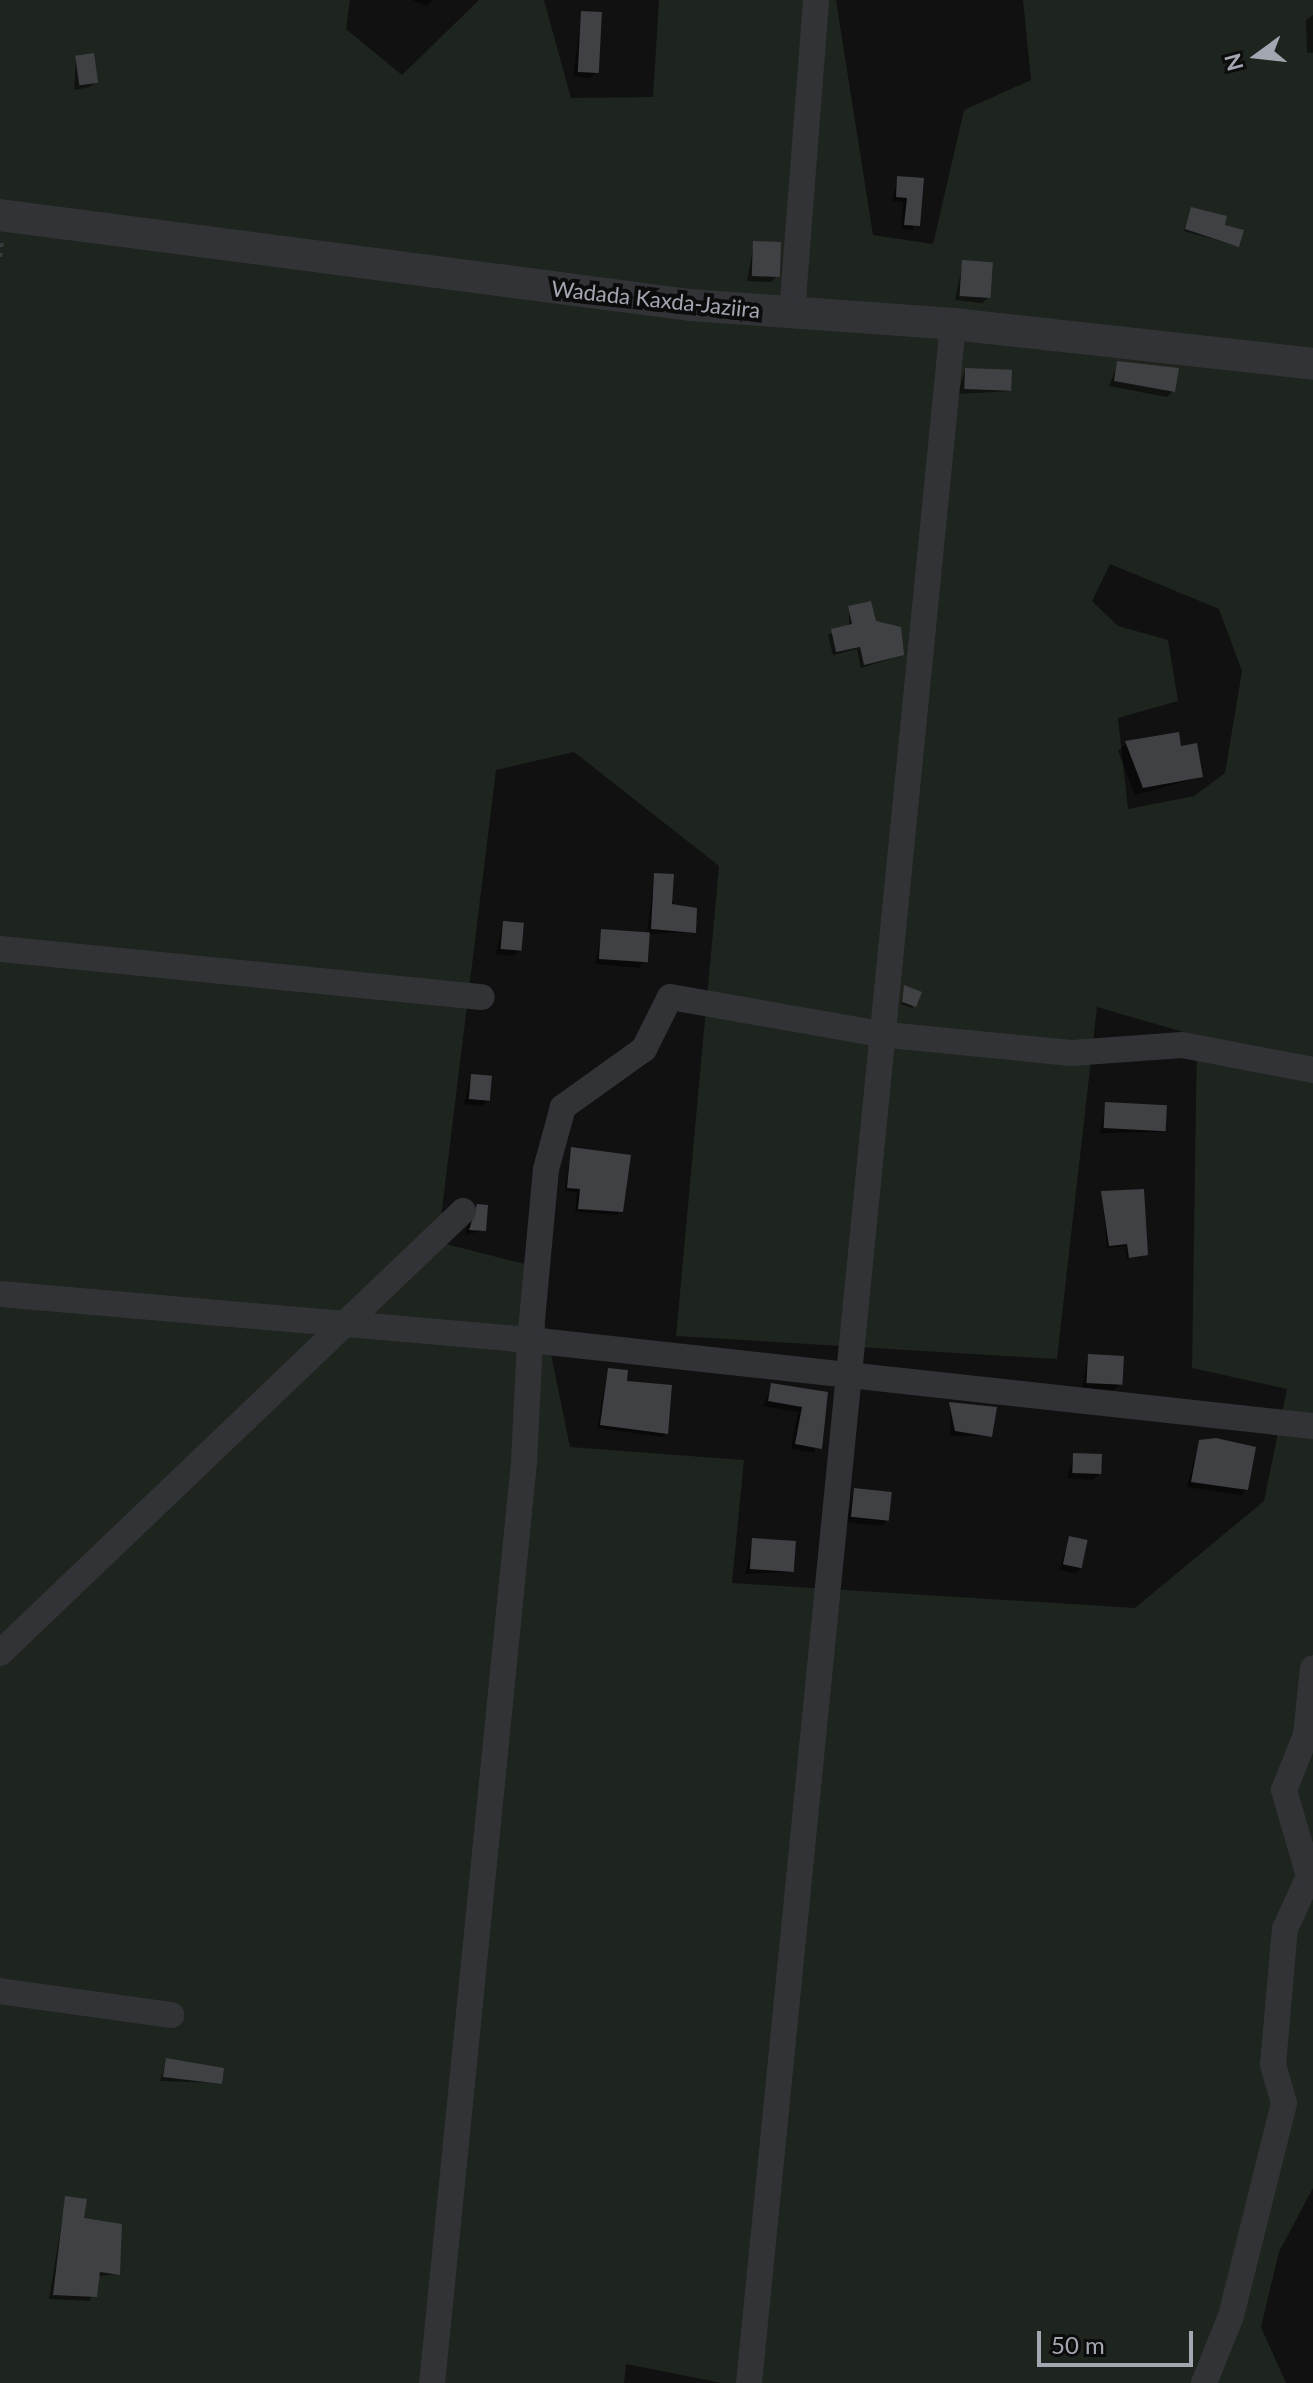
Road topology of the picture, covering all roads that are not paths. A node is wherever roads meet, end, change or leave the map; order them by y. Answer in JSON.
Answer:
{"nodes":[{"id":1,"x":816,"y":0,"type":"edge"},
{"id":2,"x":0,"y":215,"type":"edge"},
{"id":3,"x":792,"y":313,"type":"junction"},
{"id":4,"x":953,"y":324,"type":"junction"},
{"id":5,"x":1313,"y":364,"type":"edge"},
{"id":6,"x":0,"y":949,"type":"edge"},
{"id":7,"x":482,"y":997,"type":"dead end"},
{"id":8,"x":886,"y":1035,"type":"junction"},
{"id":9,"x":1313,"y":1070,"type":"edge"},
{"id":10,"x":463,"y":1211,"type":"dead end"},
{"id":11,"x":0,"y":1294,"type":"edge"},
{"id":12,"x":341,"y":1325,"type":"junction"},
{"id":13,"x":530,"y":1340,"type":"junction"},
{"id":14,"x":853,"y":1375,"type":"junction"},
{"id":15,"x":1313,"y":1426,"type":"edge"},
{"id":16,"x":0,"y":1653,"type":"edge"},
{"id":17,"x":1313,"y":1668,"type":"edge"},
{"id":18,"x":0,"y":1991,"type":"edge"},
{"id":19,"x":171,"y":2015,"type":"dead end"},
{"id":20,"x":432,"y":2383,"type":"edge"},
{"id":21,"x":749,"y":2383,"type":"edge"},
{"id":22,"x":1204,"y":2383,"type":"edge"}],
"edges":[{"from":1,"to":3,"type":"street"},
{"from":2,"to":3,"type":"street","name":"Wadada Kaxda-Jaziira"},
{"from":3,"to":4,"type":"street","name":"Wadada Kaxda-Jaziira"},
{"from":4,"to":5,"type":"street","name":"Wadada Kaxda-Jaziira"},
{"from":4,"to":8,"type":"street"},
{"from":6,"to":7,"type":"street"},
{"from":8,"to":9,"type":"street"},
{"from":8,"to":13,"type":"street"},
{"from":8,"to":14,"type":"street"},
{"from":10,"to":12,"type":"street"},
{"from":11,"to":12,"type":"street"},
{"from":12,"to":13,"type":"street"},
{"from":12,"to":16,"type":"street"},
{"from":13,"to":14,"type":"street"},
{"from":13,"to":20,"type":"street"},
{"from":14,"to":15,"type":"street"},
{"from":14,"to":21,"type":"street"},
{"from":17,"to":22,"type":"street"},
{"from":18,"to":19,"type":"street"}]}
